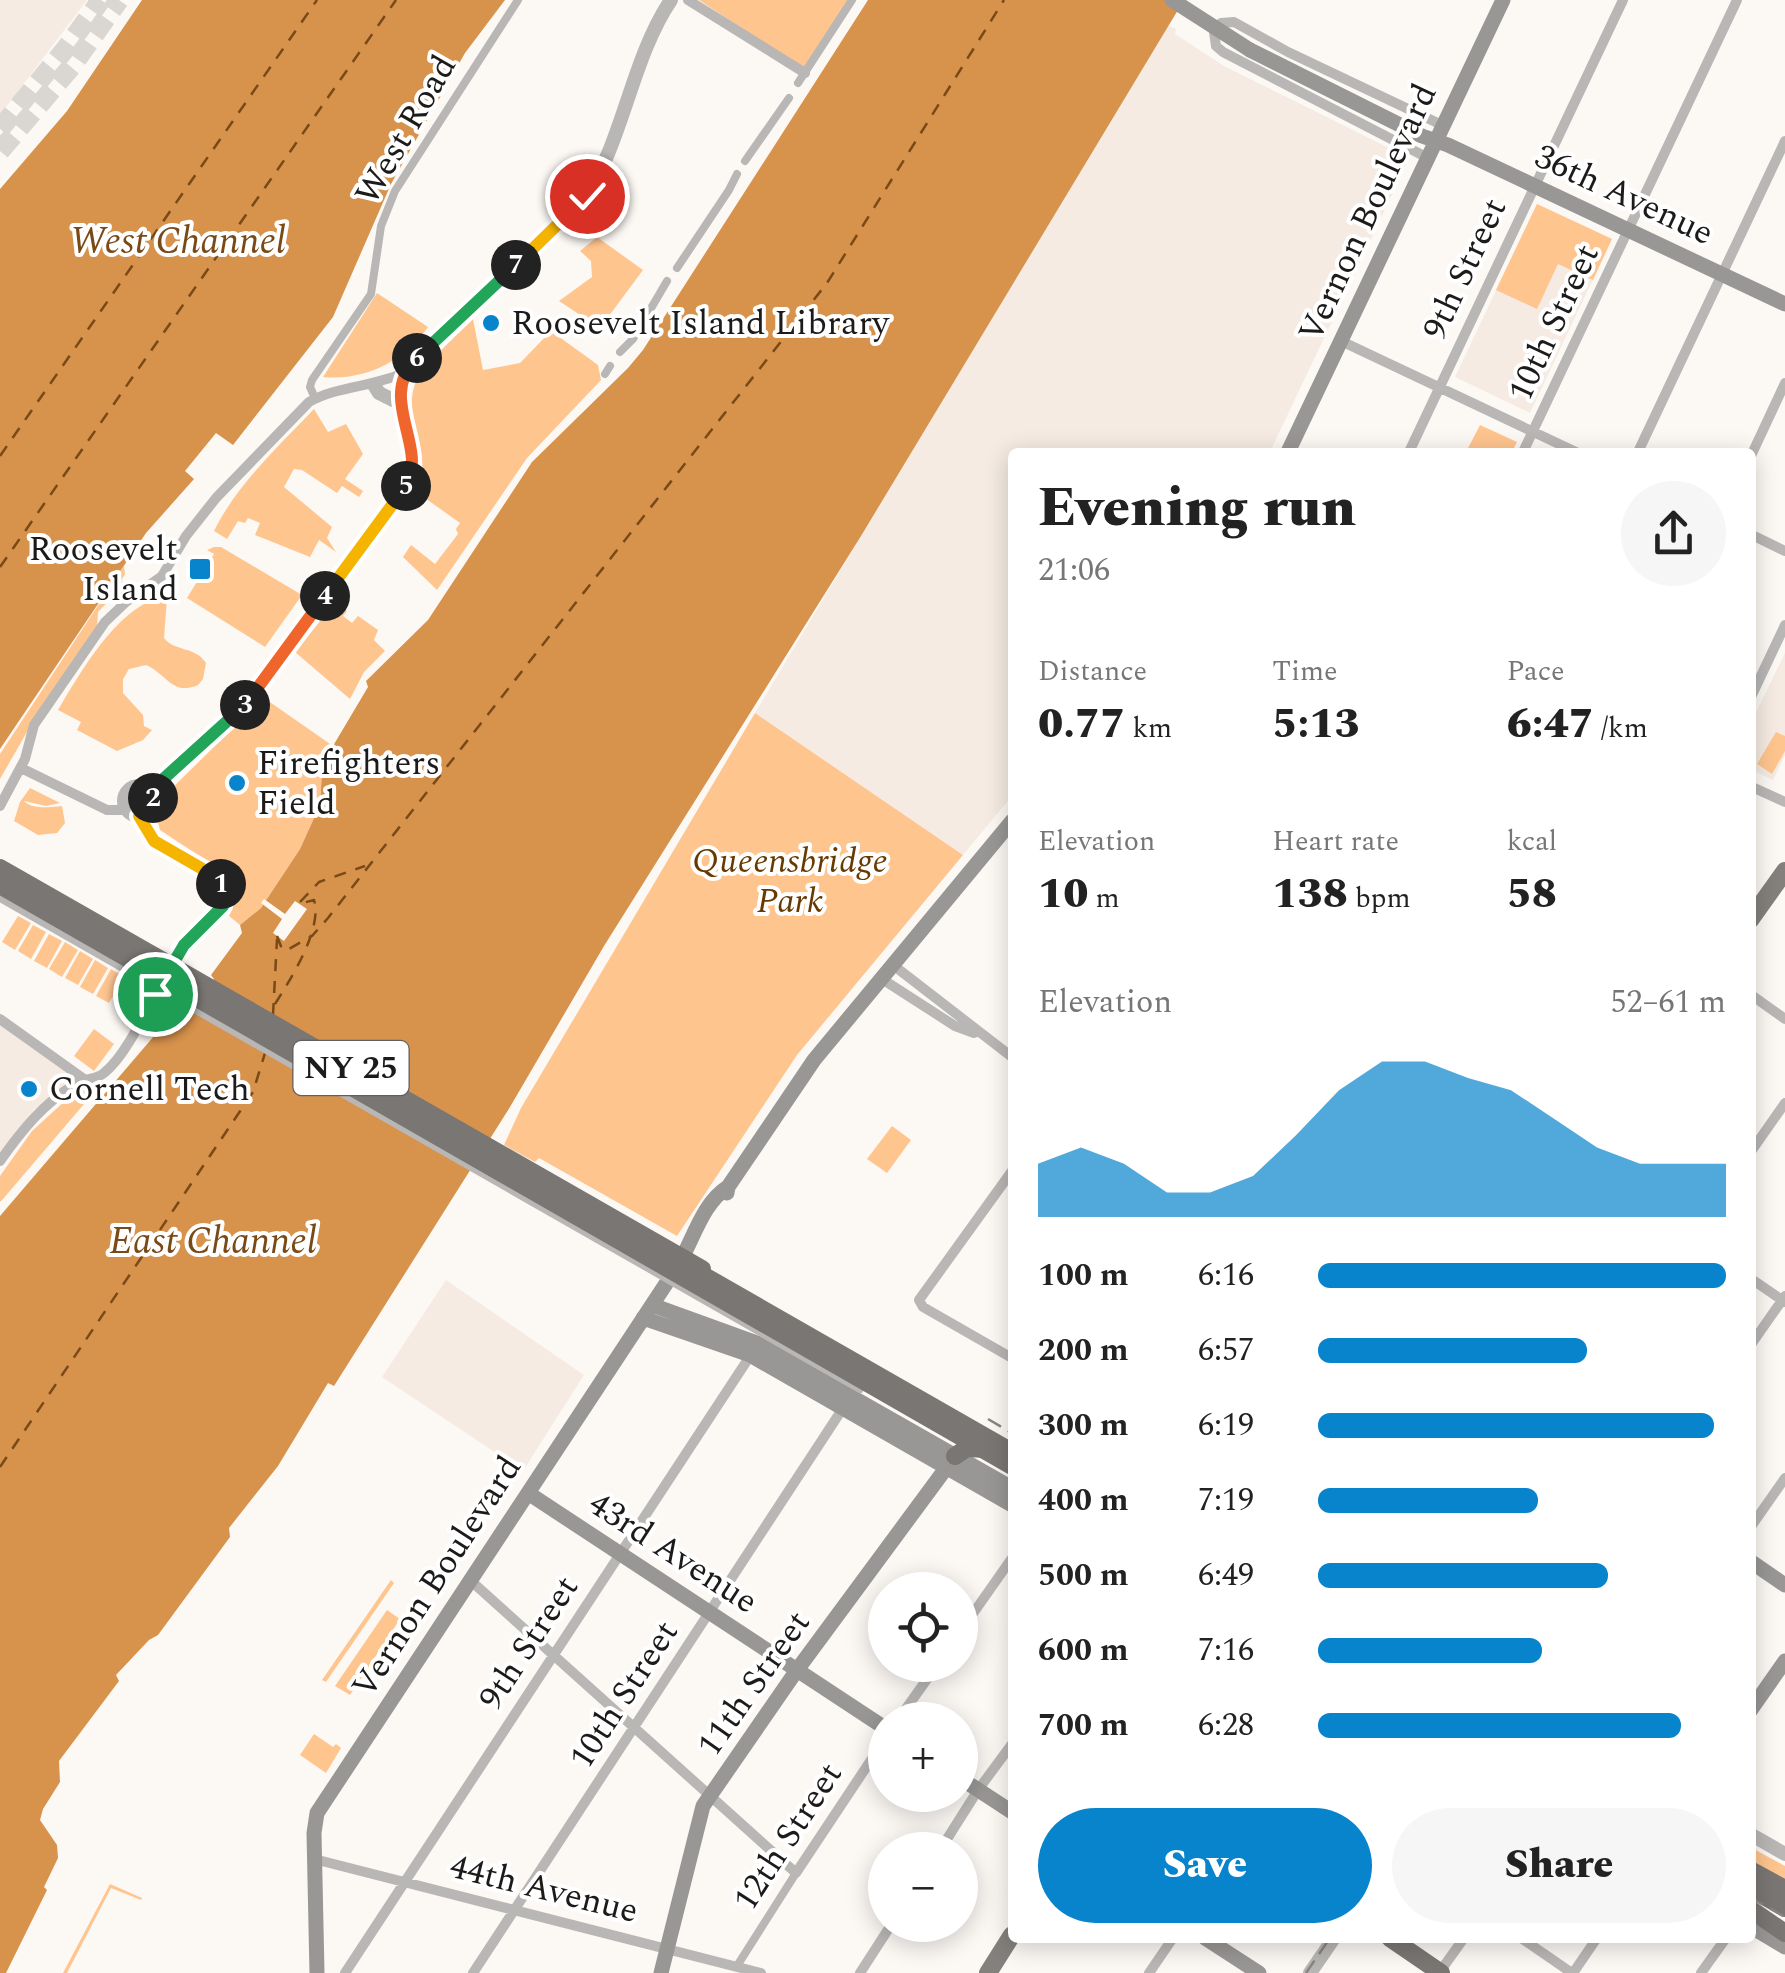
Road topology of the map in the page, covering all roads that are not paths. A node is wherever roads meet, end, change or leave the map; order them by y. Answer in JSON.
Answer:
{"nodes":[{"id":1,"x":518,"y":0,"type":"edge"},
{"id":2,"x":671,"y":0,"type":"edge"},
{"id":3,"x":688,"y":0,"type":"edge"},
{"id":4,"x":852,"y":0,"type":"edge"},
{"id":5,"x":1172,"y":0,"type":"edge"},
{"id":6,"x":1502,"y":0,"type":"edge"},
{"id":7,"x":1623,"y":0,"type":"edge"},
{"id":8,"x":1738,"y":0,"type":"edge"},
{"id":9,"x":802,"y":78,"type":"joint"},
{"id":10,"x":789,"y":98,"type":"dead end"},
{"id":11,"x":1440,"y":134,"type":"junction"},
{"id":12,"x":1785,"y":142,"type":"edge"},
{"id":13,"x":1428,"y":158,"type":"junction"},
{"id":14,"x":745,"y":161,"type":"dead end"},
{"id":15,"x":737,"y":174,"type":"dead end"},
{"id":16,"x":1535,"y":186,"type":"junction"},
{"id":17,"x":1629,"y":230,"type":"junction"},
{"id":18,"x":677,"y":268,"type":"dead end"},
{"id":19,"x":1722,"y":275,"type":"junction"},
{"id":20,"x":668,"y":282,"type":"dead end"},
{"id":21,"x":1785,"y":304,"type":"edge"},
{"id":22,"x":1341,"y":341,"type":"junction"},
{"id":23,"x":620,"y":352,"type":"dead end"},
{"id":24,"x":406,"y":372,"type":"junction"},
{"id":25,"x":1785,"y":383,"type":"edge"},
{"id":26,"x":374,"y":385,"type":"junction"},
{"id":27,"x":1440,"y":388,"type":"junction"},
{"id":28,"x":315,"y":398,"type":"junction"},
{"id":29,"x":401,"y":404,"type":"junction"},
{"id":30,"x":1533,"y":432,"type":"junction"},
{"id":31,"x":1290,"y":448,"type":"edge"},
{"id":32,"x":1411,"y":448,"type":"edge"},
{"id":33,"x":1526,"y":448,"type":"edge"},
{"id":34,"x":1567,"y":448,"type":"edge"},
{"id":35,"x":1640,"y":448,"type":"edge"},
{"id":36,"x":1755,"y":448,"type":"edge"},
{"id":37,"x":1756,"y":537,"type":"edge"},
{"id":38,"x":1785,"y":551,"type":"edge"},
{"id":39,"x":1785,"y":626,"type":"edge"},
{"id":40,"x":1756,"y":686,"type":"edge"},
{"id":41,"x":21,"y":768,"type":"junction"},
{"id":42,"x":1756,"y":789,"type":"edge"},
{"id":43,"x":150,"y":791,"type":"junction"},
{"id":44,"x":1785,"y":802,"type":"edge"},
{"id":45,"x":0,"y":806,"type":"edge"},
{"id":46,"x":133,"y":813,"type":"junction"},
{"id":47,"x":1008,"y":826,"type":"edge"},
{"id":48,"x":0,"y":871,"type":"edge"},
{"id":49,"x":1785,"y":871,"type":"edge"},
{"id":50,"x":0,"y":891,"type":"edge"},
{"id":51,"x":1756,"y":912,"type":"edge"},
{"id":52,"x":893,"y":966,"type":"junction"},
{"id":53,"x":882,"y":979,"type":"junction"},
{"id":54,"x":1756,"y":998,"type":"edge"},
{"id":55,"x":0,"y":1019,"type":"edge"},
{"id":56,"x":1785,"y":1019,"type":"edge"},
{"id":57,"x":984,"y":1038,"type":"junction"},
{"id":58,"x":1008,"y":1054,"type":"edge"},
{"id":59,"x":84,"y":1079,"type":"junction"},
{"id":60,"x":1785,"y":1103,"type":"edge"},
{"id":61,"x":1756,"y":1144,"type":"edge"},
{"id":62,"x":0,"y":1161,"type":"edge"},
{"id":63,"x":1008,"y":1177,"type":"edge"},
{"id":64,"x":1756,"y":1282,"type":"edge"},
{"id":65,"x":1784,"y":1300,"type":"edge"},
{"id":66,"x":647,"y":1311,"type":"junction"},
{"id":67,"x":1756,"y":1338,"type":"edge"},
{"id":68,"x":754,"y":1349,"type":"junction"},
{"id":69,"x":1008,"y":1356,"type":"edge"},
{"id":70,"x":847,"y":1402,"type":"junction"},
{"id":71,"x":1008,"y":1447,"type":"edge"},
{"id":72,"x":950,"y":1461,"type":"junction"},
{"id":73,"x":1008,"y":1466,"type":"edge"},
{"id":74,"x":1008,"y":1467,"type":"edge"},
{"id":75,"x":1785,"y":1478,"type":"edge"},
{"id":76,"x":1008,"y":1486,"type":"edge"},
{"id":77,"x":528,"y":1493,"type":"junction"},
{"id":78,"x":1008,"y":1502,"type":"edge"},
{"id":79,"x":1756,"y":1519,"type":"edge"},
{"id":80,"x":620,"y":1555,"type":"junction"},
{"id":81,"x":1008,"y":1564,"type":"edge"},
{"id":82,"x":1756,"y":1565,"type":"edge"},
{"id":83,"x":470,"y":1580,"type":"junction"},
{"id":84,"x":1785,"y":1585,"type":"edge"},
{"id":85,"x":978,"y":1606,"type":"edge"},
{"id":86,"x":710,"y":1614,"type":"junction"},
{"id":87,"x":554,"y":1655,"type":"junction"},
{"id":88,"x":1785,"y":1661,"type":"edge"},
{"id":89,"x":797,"y":1670,"type":"junction"},
{"id":90,"x":1756,"y":1702,"type":"edge"},
{"id":91,"x":868,"y":1717,"type":"edge"},
{"id":92,"x":635,"y":1728,"type":"junction"},
{"id":93,"x":1008,"y":1749,"type":"edge"},
{"id":94,"x":868,"y":1764,"type":"edge"},
{"id":95,"x":978,"y":1790,"type":"joint"},
{"id":96,"x":711,"y":1796,"type":"junction"},
{"id":97,"x":1008,"y":1809,"type":"edge"},
{"id":98,"x":1756,"y":1837,"type":"edge"},
{"id":99,"x":1785,"y":1854,"type":"edge"},
{"id":100,"x":314,"y":1859,"type":"junction"},
{"id":101,"x":796,"y":1873,"type":"junction"},
{"id":102,"x":1756,"y":1873,"type":"edge"},
{"id":103,"x":405,"y":1882,"type":"junction"},
{"id":104,"x":1785,"y":1889,"type":"edge"},
{"id":105,"x":1756,"y":1891,"type":"edge"},
{"id":106,"x":1785,"y":1908,"type":"edge"},
{"id":107,"x":516,"y":1910,"type":"junction"},
{"id":108,"x":1756,"y":1912,"type":"edge"},
{"id":109,"x":1756,"y":1930,"type":"edge"},
{"id":110,"x":1785,"y":1930,"type":"edge"},
{"id":111,"x":1008,"y":1941,"type":"edge"},
{"id":112,"x":881,"y":1942,"type":"edge"},
{"id":113,"x":1170,"y":1943,"type":"edge"},
{"id":114,"x":1213,"y":1943,"type":"edge"},
{"id":115,"x":1331,"y":1943,"type":"edge"},
{"id":116,"x":1397,"y":1943,"type":"edge"},
{"id":117,"x":1416,"y":1943,"type":"edge"},
{"id":118,"x":1461,"y":1943,"type":"edge"},
{"id":119,"x":1528,"y":1943,"type":"edge"},
{"id":120,"x":1593,"y":1943,"type":"edge"},
{"id":121,"x":1723,"y":1943,"type":"edge"},
{"id":122,"x":1785,"y":1947,"type":"edge"},
{"id":123,"x":667,"y":1949,"type":"junction"},
{"id":124,"x":736,"y":1966,"type":"junction"},
{"id":125,"x":321,"y":1972,"type":"edge"},
{"id":126,"x":345,"y":1973,"type":"edge"},
{"id":127,"x":473,"y":1973,"type":"edge"},
{"id":128,"x":661,"y":1973,"type":"edge"},
{"id":129,"x":761,"y":1973,"type":"edge"},
{"id":130,"x":860,"y":1973,"type":"edge"},
{"id":131,"x":988,"y":1973,"type":"edge"},
{"id":132,"x":1150,"y":1973,"type":"edge"},
{"id":133,"x":1260,"y":1973,"type":"edge"},
{"id":134,"x":1310,"y":1973,"type":"edge"},
{"id":135,"x":1440,"y":1973,"type":"edge"},
{"id":136,"x":1458,"y":1973,"type":"edge"},
{"id":137,"x":1572,"y":1973,"type":"edge"},
{"id":138,"x":1702,"y":1973,"type":"edge"}],
"edges":[{"from":1,"to":28,"type":"street","name":"West Road"},
{"from":2,"to":24,"type":"street"},
{"from":3,"to":9,"type":"street"},
{"from":4,"to":9,"type":"street"},
{"from":5,"to":11,"type":"main road","bridge":true},
{"from":6,"to":11,"type":"main road","name":"Vernon Boulevard"},
{"from":7,"to":16,"type":"street","name":"9th Street"},
{"from":8,"to":17,"type":"street","name":"10th Street"},
{"from":10,"to":14,"type":"street"},
{"from":11,"to":13,"type":"main road","name":"Vernon Boulevard"},
{"from":11,"to":13,"type":"street","name":"36th Avenue"},
{"from":11,"to":16,"type":"main road","name":"36th Avenue"},
{"from":12,"to":19,"type":"street"},
{"from":13,"to":22,"type":"main road","name":"Vernon Boulevard"},
{"from":15,"to":18,"type":"street"},
{"from":16,"to":17,"type":"main road","name":"36th Avenue"},
{"from":16,"to":27,"type":"street","name":"9th Street"},
{"from":17,"to":19,"type":"main road","name":"36th Avenue"},
{"from":17,"to":30,"type":"street","name":"10th Street"},
{"from":19,"to":21,"type":"main road","name":"36th Avenue"},
{"from":19,"to":35,"type":"street"},
{"from":20,"to":23,"type":"street"},
{"from":22,"to":27,"type":"street"},
{"from":22,"to":31,"type":"main road","name":"Vernon Boulevard"},
{"from":24,"to":26,"type":"street","name":"West Road"},
{"from":24,"to":29,"type":"street"},
{"from":25,"to":36,"type":"street"},
{"from":26,"to":28,"type":"street","name":"West Road"},
{"from":26,"to":29,"type":"street"},
{"from":27,"to":30,"type":"street"},
{"from":27,"to":32,"type":"street","name":"9th Street"},
{"from":28,"to":41,"type":"street","name":"West Road"},
{"from":29,"to":43,"type":"street"},
{"from":30,"to":33,"type":"street","name":"10th Street"},
{"from":30,"to":34,"type":"street"},
{"from":37,"to":38,"type":"street"},
{"from":39,"to":40,"type":"street"},
{"from":41,"to":45,"type":"street","name":"West Road"},
{"from":41,"to":46,"type":"street"},
{"from":42,"to":44,"type":"street"},
{"from":43,"to":46,"type":"street"},
{"from":43,"to":46,"type":"street"},
{"from":46,"to":59,"type":"street"},
{"from":47,"to":52,"type":"main road","name":"Vernon Boulevard"},
{"from":48,"to":71,"type":"highway","number":"NY 25","bridge":true},
{"from":49,"to":51,"type":"main road"},
{"from":50,"to":74,"type":"highway","number":"NY 25","bridge":true},
{"from":52,"to":53,"type":"main road","name":"Vernon Boulevard"},
{"from":52,"to":57,"type":"street"},
{"from":53,"to":57,"type":"street"},
{"from":53,"to":66,"type":"main road","name":"Vernon Boulevard"},
{"from":54,"to":56,"type":"street"},
{"from":55,"to":59,"type":"street"},
{"from":57,"to":58,"type":"street"},
{"from":59,"to":62,"type":"street"},
{"from":60,"to":61,"type":"street"},
{"from":63,"to":69,"type":"street"},
{"from":64,"to":65,"type":"street"},
{"from":65,"to":67,"type":"street"},
{"from":66,"to":68,"type":"main road"},
{"from":66,"to":77,"type":"main road","name":"Vernon Boulevard"},
{"from":68,"to":70,"type":"main road"},
{"from":68,"to":80,"type":"street","name":"9th Street"},
{"from":70,"to":72,"type":"main road"},
{"from":70,"to":86,"type":"street","name":"10th Street"},
{"from":72,"to":73,"type":"highway"},
{"from":72,"to":76,"type":"main road"},
{"from":72,"to":78,"type":"main road"},
{"from":72,"to":89,"type":"main road","name":"11th Street"},
{"from":75,"to":79,"type":"street"},
{"from":77,"to":80,"type":"main road","name":"43rd Avenue"},
{"from":77,"to":83,"type":"main road","name":"Vernon Boulevard"},
{"from":80,"to":86,"type":"main road","name":"43rd Avenue"},
{"from":80,"to":87,"type":"street","name":"9th Street"},
{"from":81,"to":85,"type":"street"},
{"from":82,"to":84,"type":"main road"},
{"from":83,"to":87,"type":"street"},
{"from":83,"to":100,"type":"main road","name":"Vernon Boulevard"},
{"from":86,"to":89,"type":"main road","name":"43rd Avenue"},
{"from":86,"to":92,"type":"street","name":"10th Street"},
{"from":87,"to":92,"type":"street"},
{"from":87,"to":103,"type":"street","name":"9th Street"},
{"from":88,"to":90,"type":"main road"},
{"from":89,"to":91,"type":"main road","name":"43rd Avenue"},
{"from":89,"to":96,"type":"main road","name":"11th Street"},
{"from":92,"to":96,"type":"street"},
{"from":92,"to":107,"type":"street","name":"10th Street"},
{"from":93,"to":95,"type":"street"},
{"from":94,"to":101,"type":"street","name":"12th Street"},
{"from":95,"to":97,"type":"main road"},
{"from":96,"to":101,"type":"street"},
{"from":96,"to":123,"type":"main road","name":"11th Street"},
{"from":98,"to":99,"type":"street"},
{"from":100,"to":103,"type":"street","name":"44th Avenue"},
{"from":100,"to":125,"type":"main road","name":"Vernon Boulevard"},
{"from":101,"to":124,"type":"street","name":"12th Street"},
{"from":102,"to":104,"type":"highway"},
{"from":103,"to":107,"type":"street","name":"44th Avenue"},
{"from":103,"to":126,"type":"street","name":"9th Street"},
{"from":105,"to":106,"type":"highway"},
{"from":107,"to":123,"type":"street","name":"44th Avenue"},
{"from":107,"to":127,"type":"street","name":"10th Street"},
{"from":108,"to":110,"type":"highway"},
{"from":109,"to":122,"type":"main road"},
{"from":111,"to":131,"type":"main road"},
{"from":112,"to":130,"type":"street"},
{"from":113,"to":132,"type":"street"},
{"from":114,"to":133,"type":"main road"},
{"from":115,"to":134,"type":"street"},
{"from":116,"to":135,"type":"highway","bridge":true},
{"from":117,"to":136,"type":"highway"},
{"from":118,"to":135,"type":"street"},
{"from":119,"to":137,"type":"street"},
{"from":120,"to":137,"type":"street"},
{"from":121,"to":138,"type":"street"},
{"from":123,"to":124,"type":"street","name":"44th Avenue"},
{"from":123,"to":128,"type":"main road","name":"11th Street"},
{"from":124,"to":129,"type":"street","name":"44th Avenue"}]}
